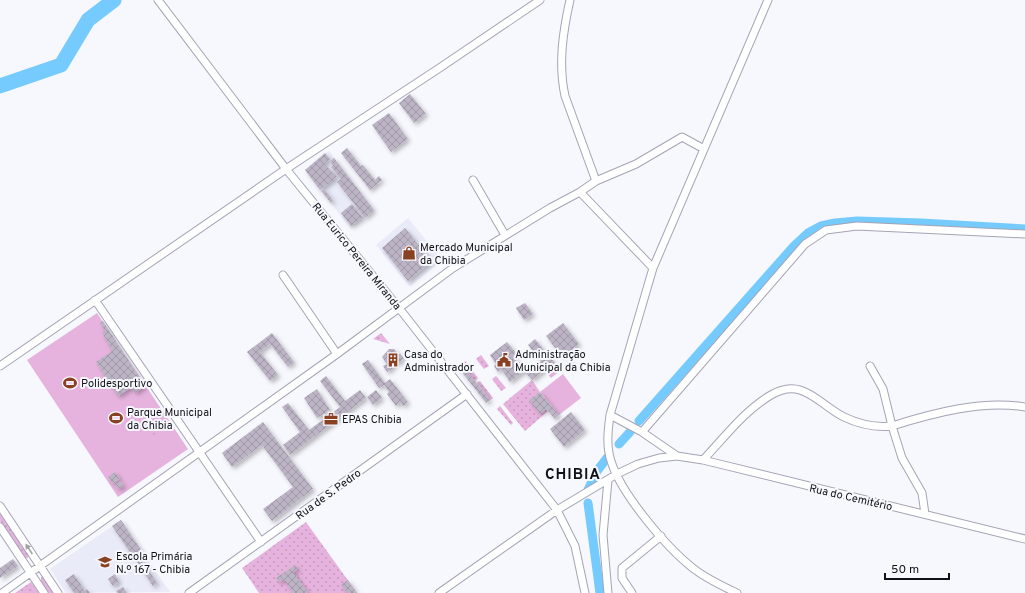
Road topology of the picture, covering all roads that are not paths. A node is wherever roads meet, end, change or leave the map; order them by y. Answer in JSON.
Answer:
{"nodes":[{"id":1,"x":540,"y":0,"type":"edge"},
{"id":2,"x":570,"y":0,"type":"edge"},
{"id":3,"x":768,"y":0,"type":"edge"},
{"id":4,"x":159,"y":1,"type":"edge"},
{"id":5,"x":704,"y":149,"type":"junction"},
{"id":6,"x":286,"y":168,"type":"junction"},
{"id":7,"x":473,"y":180,"type":"dead end"},
{"id":8,"x":596,"y":181,"type":"junction"},
{"id":9,"x":580,"y":192,"type":"junction"},
{"id":10,"x":1025,"y":234,"type":"edge"},
{"id":11,"x":505,"y":235,"type":"junction"},
{"id":12,"x":653,"y":268,"type":"junction"},
{"id":13,"x":283,"y":275,"type":"dead end"},
{"id":14,"x":95,"y":300,"type":"junction"},
{"id":15,"x":399,"y":308,"type":"junction"},
{"id":16,"x":338,"y":354,"type":"junction"},
{"id":17,"x":0,"y":366,"type":"edge"},
{"id":18,"x":870,"y":366,"type":"dead end"},
{"id":19,"x":466,"y":394,"type":"junction"},
{"id":20,"x":1025,"y":407,"type":"edge"},
{"id":21,"x":610,"y":415,"type":"junction"},
{"id":22,"x":892,"y":426,"type":"junction"},
{"id":23,"x":642,"y":432,"type":"junction"},
{"id":24,"x":198,"y":453,"type":"junction"},
{"id":25,"x":677,"y":456,"type":"junction"},
{"id":26,"x":703,"y":460,"type":"junction"},
{"id":27,"x":617,"y":474,"type":"junction"},
{"id":28,"x":608,"y":480,"type":"junction"},
{"id":29,"x":0,"y":506,"type":"edge"},
{"id":30,"x":557,"y":510,"type":"junction"},
{"id":31,"x":924,"y":514,"type":"junction"},
{"id":32,"x":0,"y":527,"type":"edge"},
{"id":33,"x":661,"y":536,"type":"junction"},
{"id":34,"x":1025,"y":539,"type":"edge"},
{"id":35,"x":261,"y":542,"type":"junction"},
{"id":36,"x":40,"y":566,"type":"junction"},
{"id":37,"x":30,"y":573,"type":"junction"},
{"id":38,"x":2,"y":593,"type":"edge"},
{"id":39,"x":44,"y":593,"type":"edge"},
{"id":40,"x":58,"y":593,"type":"edge"},
{"id":41,"x":189,"y":593,"type":"edge"},
{"id":42,"x":439,"y":593,"type":"edge"},
{"id":43,"x":585,"y":593,"type":"edge"},
{"id":44,"x":608,"y":593,"type":"edge"},
{"id":45,"x":632,"y":593,"type":"edge"},
{"id":46,"x":737,"y":593,"type":"edge"}],
"edges":[{"from":1,"to":6,"type":"street"},
{"from":2,"to":8,"type":"street"},
{"from":3,"to":5,"type":"street"},
{"from":4,"to":6,"type":"street","name":"Rua Eurico Pereira Miranda"},
{"from":5,"to":8,"type":"street"},
{"from":5,"to":12,"type":"street"},
{"from":6,"to":14,"type":"street"},
{"from":6,"to":15,"type":"street","name":"Rua Eurico Pereira Miranda"},
{"from":7,"to":11,"type":"street"},
{"from":8,"to":9,"type":"street"},
{"from":9,"to":11,"type":"street"},
{"from":9,"to":12,"type":"street"},
{"from":10,"to":23,"type":"street"},
{"from":11,"to":15,"type":"street"},
{"from":12,"to":21,"type":"street"},
{"from":13,"to":16,"type":"street"},
{"from":14,"to":17,"type":"street"},
{"from":14,"to":24,"type":"street"},
{"from":15,"to":16,"type":"street"},
{"from":15,"to":19,"type":"street","name":"Rua Eurico Pereira Miranda"},
{"from":16,"to":24,"type":"street"},
{"from":18,"to":22,"type":"street"},
{"from":19,"to":30,"type":"street","name":"Rua Eurico Pereira Miranda"},
{"from":19,"to":35,"type":"street","name":"Rua de S. Pedro"},
{"from":20,"to":22,"type":"street"},
{"from":21,"to":23,"type":"street"},
{"from":21,"to":27,"type":"street"},
{"from":22,"to":26,"type":"street"},
{"from":22,"to":31,"type":"street"},
{"from":23,"to":25,"type":"street"},
{"from":24,"to":35,"type":"street"},
{"from":24,"to":36,"type":"street"},
{"from":25,"to":26,"type":"street","name":"Rua do Cemitério"},
{"from":25,"to":27,"type":"street"},
{"from":26,"to":31,"type":"street","name":"Rua do Cemitério"},
{"from":27,"to":28,"type":"street"},
{"from":27,"to":33,"type":"street"},
{"from":28,"to":30,"type":"street"},
{"from":28,"to":44,"type":"street"},
{"from":36,"to":29,"type":"street","one_way":true},
{"from":30,"to":42,"type":"street"},
{"from":30,"to":43,"type":"street","name":"Rua Eurico Pereira Miranda"},
{"from":31,"to":34,"type":"street","name":"Rua do Cemitério"},
{"from":32,"to":37,"type":"street"},
{"from":33,"to":45,"type":"street"},
{"from":33,"to":46,"type":"street"},
{"from":35,"to":41,"type":"street","name":"Rua de S. Pedro"},
{"from":36,"to":37,"type":"street"},
{"from":36,"to":40,"type":"street"},
{"from":37,"to":38,"type":"street"},
{"from":37,"to":39,"type":"street"}]}
